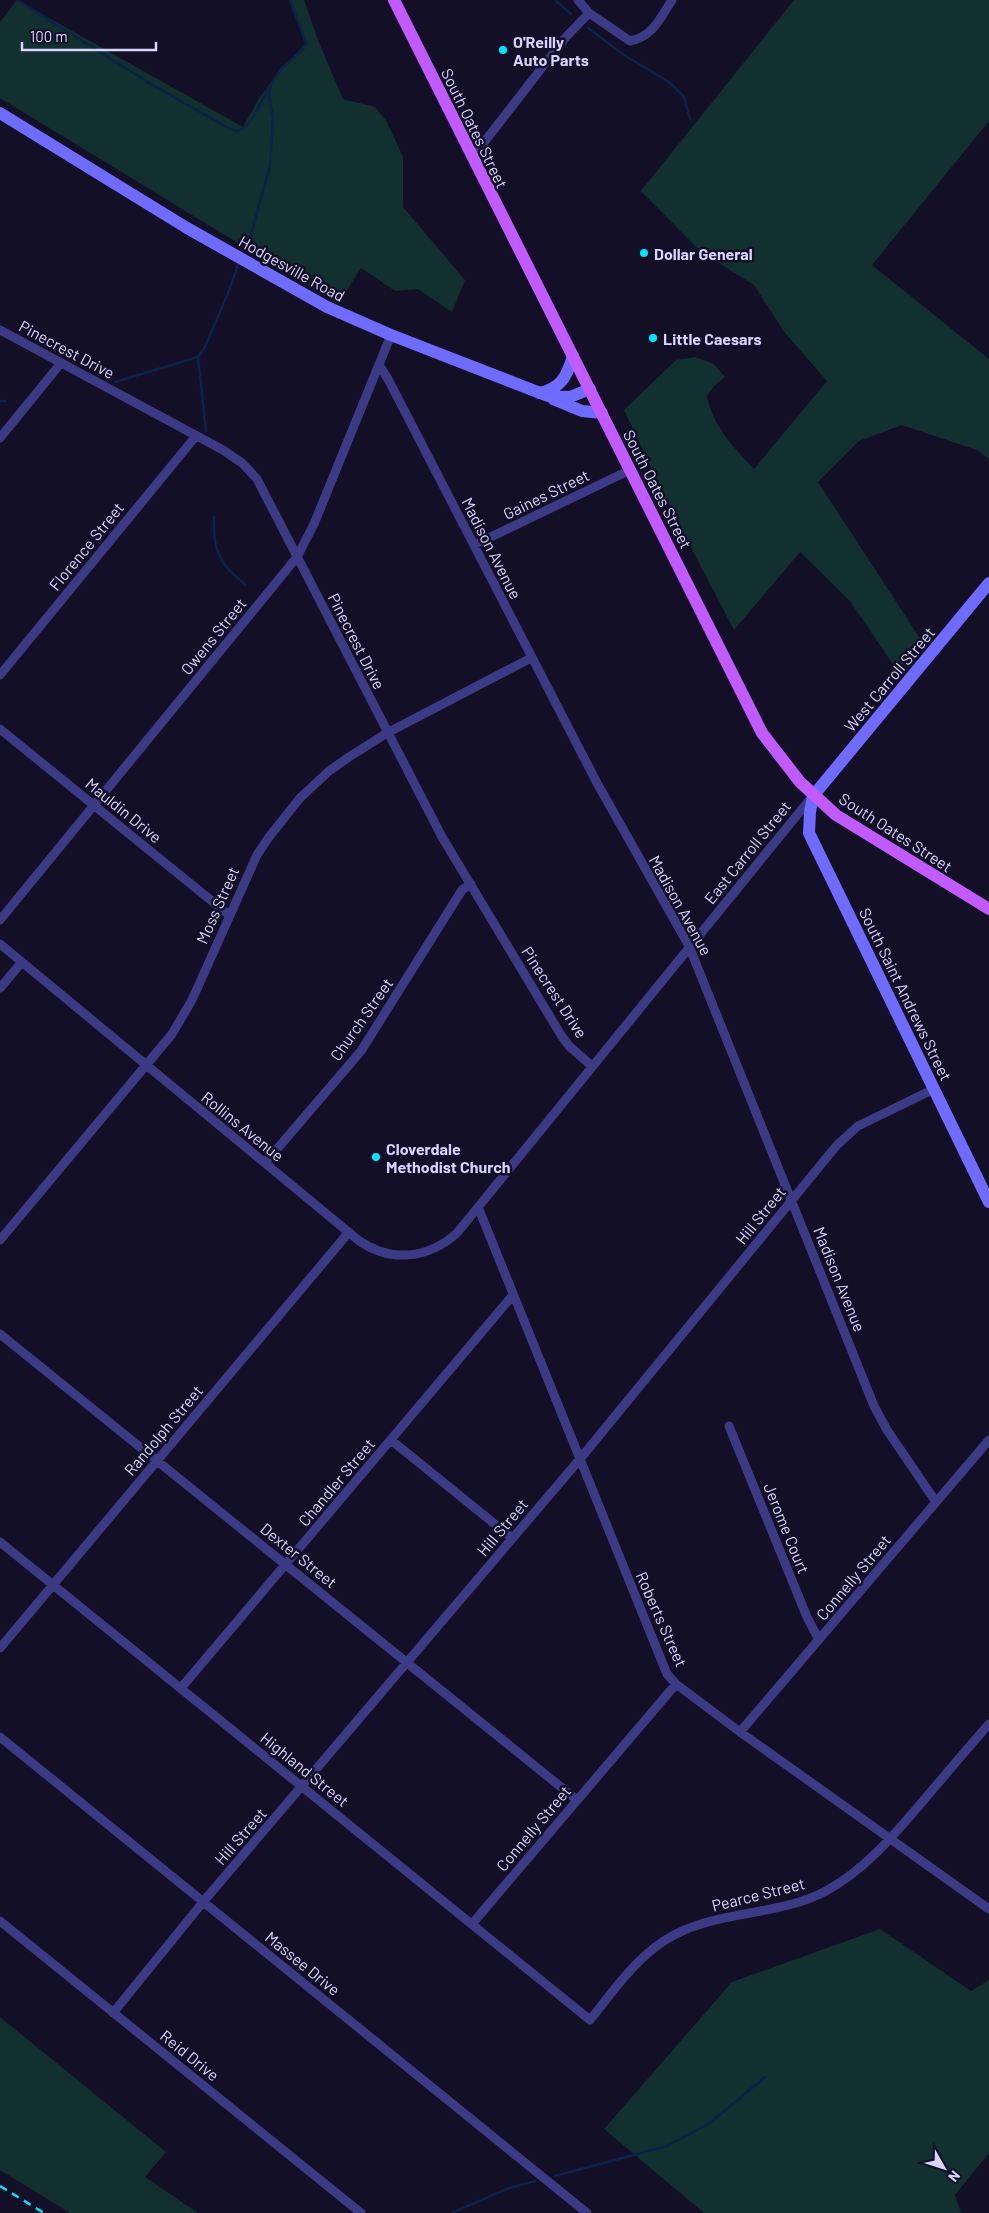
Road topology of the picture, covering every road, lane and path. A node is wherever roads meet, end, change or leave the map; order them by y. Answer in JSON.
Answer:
{"nodes":[{"id":1,"x":394,"y":0,"type":"edge"},
{"id":2,"x":578,"y":0,"type":"edge"},
{"id":3,"x":672,"y":0,"type":"edge"},
{"id":4,"x":589,"y":13,"type":"junction"},
{"id":5,"x":0,"y":113,"type":"edge"},
{"id":6,"x":471,"y":156,"type":"junction"},
{"id":7,"x":0,"y":330,"type":"edge"},
{"id":8,"x":391,"y":335,"type":"junction"},
{"id":9,"x":573,"y":356,"type":"junction"},
{"id":10,"x":61,"y":363,"type":"junction"},
{"id":11,"x":379,"y":365,"type":"junction"},
{"id":12,"x":590,"y":388,"type":"junction"},
{"id":13,"x":544,"y":395,"type":"junction"},
{"id":14,"x":602,"y":413,"type":"junction"},
{"id":15,"x":196,"y":436,"type":"junction"},
{"id":16,"x":0,"y":438,"type":"edge"},
{"id":17,"x":630,"y":470,"type":"junction"},
{"id":18,"x":474,"y":545,"type":"junction"},
{"id":19,"x":297,"y":557,"type":"junction"},
{"id":20,"x":989,"y":583,"type":"edge"},
{"id":21,"x":531,"y":658,"type":"junction"},
{"id":22,"x":0,"y":675,"type":"edge"},
{"id":23,"x":0,"y":729,"type":"edge"},
{"id":24,"x":387,"y":733,"type":"junction"},
{"id":25,"x":813,"y":796,"type":"junction"},
{"id":26,"x":94,"y":805,"type":"junction"},
{"id":27,"x":471,"y":884,"type":"junction"},
{"id":28,"x":989,"y":909,"type":"edge"},
{"id":29,"x":229,"y":915,"type":"junction"},
{"id":30,"x":0,"y":920,"type":"edge"},
{"id":31,"x":0,"y":944,"type":"edge"},
{"id":32,"x":689,"y":946,"type":"junction"},
{"id":33,"x":22,"y":962,"type":"junction"},
{"id":34,"x":0,"y":988,"type":"edge"},
{"id":35,"x":146,"y":1066,"type":"junction"},
{"id":36,"x":592,"y":1066,"type":"junction"},
{"id":37,"x":934,"y":1089,"type":"junction"},
{"id":38,"x":265,"y":1164,"type":"junction"},
{"id":39,"x":792,"y":1200,"type":"junction"},
{"id":40,"x":989,"y":1202,"type":"edge"},
{"id":41,"x":478,"y":1207,"type":"junction"},
{"id":42,"x":349,"y":1232,"type":"junction"},
{"id":43,"x":0,"y":1240,"type":"edge"},
{"id":44,"x":513,"y":1295,"type":"junction"},
{"id":45,"x":0,"y":1334,"type":"edge"},
{"id":46,"x":729,"y":1426,"type":"dead end"},
{"id":47,"x":391,"y":1440,"type":"junction"},
{"id":48,"x":989,"y":1440,"type":"edge"},
{"id":49,"x":580,"y":1459,"type":"junction"},
{"id":50,"x":158,"y":1460,"type":"junction"},
{"id":51,"x":936,"y":1502,"type":"junction"},
{"id":52,"x":512,"y":1538,"type":"junction"},
{"id":53,"x":0,"y":1542,"type":"edge"},
{"id":54,"x":286,"y":1564,"type":"junction"},
{"id":55,"x":53,"y":1584,"type":"junction"},
{"id":56,"x":819,"y":1640,"type":"junction"},
{"id":57,"x":0,"y":1648,"type":"edge"},
{"id":58,"x":407,"y":1662,"type":"junction"},
{"id":59,"x":676,"y":1684,"type":"junction"},
{"id":60,"x":181,"y":1688,"type":"junction"},
{"id":61,"x":989,"y":1724,"type":"edge"},
{"id":62,"x":740,"y":1732,"type":"junction"},
{"id":63,"x":0,"y":1737,"type":"edge"},
{"id":64,"x":302,"y":1786,"type":"junction"},
{"id":65,"x":577,"y":1800,"type":"junction"},
{"id":66,"x":891,"y":1839,"type":"junction"},
{"id":67,"x":203,"y":1902,"type":"junction"},
{"id":68,"x":989,"y":1909,"type":"edge"},
{"id":69,"x":0,"y":1921,"type":"edge"},
{"id":70,"x":472,"y":1924,"type":"junction"},
{"id":71,"x":114,"y":2013,"type":"junction"},
{"id":72,"x":590,"y":2020,"type":"joint"},
{"id":73,"x":361,"y":2213,"type":"edge"},
{"id":74,"x":587,"y":2213,"type":"edge"}],
"edges":[{"from":1,"to":6,"type":"main road","name":"South Oates Street"},
{"from":2,"to":4,"type":"street"},
{"from":3,"to":4,"type":"street"},
{"from":4,"to":6,"type":"street"},
{"from":5,"to":8,"type":"street","name":"Hodgesville Road"},
{"from":6,"to":9,"type":"main road","name":"South Oates Street"},
{"from":7,"to":10,"type":"street","name":"Pinecrest Drive"},
{"from":8,"to":11,"type":"street","name":"Owens Street"},
{"from":8,"to":13,"type":"street","name":"Hodgesville Road"},
{"from":9,"to":12,"type":"main road","name":"South Oates Street"},
{"from":9,"to":13,"type":"street"},
{"from":10,"to":15,"type":"street","name":"Pinecrest Drive"},
{"from":10,"to":16,"type":"street"},
{"from":11,"to":18,"type":"street","name":"Madison Avenue"},
{"from":11,"to":19,"type":"street","name":"Owens Street"},
{"from":12,"to":13,"type":"street","name":"Hodgesville Road"},
{"from":12,"to":14,"type":"main road","name":"South Oates Street"},
{"from":13,"to":14,"type":"street"},
{"from":14,"to":17,"type":"main road","name":"South Oates Street"},
{"from":15,"to":19,"type":"street","name":"Pinecrest Drive"},
{"from":15,"to":22,"type":"street","name":"Florence Street"},
{"from":17,"to":18,"type":"street","name":"Gaines Street"},
{"from":17,"to":25,"type":"main road","name":"South Oates Street"},
{"from":18,"to":21,"type":"street","name":"Madison Avenue"},
{"from":19,"to":24,"type":"street","name":"Pinecrest Drive"},
{"from":19,"to":26,"type":"street","name":"Owens Street"},
{"from":20,"to":25,"type":"street","name":"West Carroll Street"},
{"from":21,"to":24,"type":"street","name":"Moss Street"},
{"from":21,"to":32,"type":"street","name":"Madison Avenue"},
{"from":23,"to":26,"type":"street","name":"Mauldin Drive"},
{"from":24,"to":27,"type":"street","name":"Pinecrest Drive"},
{"from":24,"to":29,"type":"street","name":"Moss Street"},
{"from":25,"to":28,"type":"main road","name":"South Oates Street"},
{"from":25,"to":32,"type":"street","name":"East Carroll Street"},
{"from":25,"to":37,"type":"street","name":"South Saint Andrews Street"},
{"from":26,"to":29,"type":"street","name":"Mauldin Drive"},
{"from":26,"to":30,"type":"street","name":"Owens Street"},
{"from":27,"to":36,"type":"street","name":"Pinecrest Drive"},
{"from":27,"to":38,"type":"street","name":"Church Street"},
{"from":29,"to":35,"type":"street","name":"Moss Street"},
{"from":31,"to":33,"type":"street","name":"Rollins Avenue"},
{"from":32,"to":36,"type":"street","name":"East Carroll Street"},
{"from":32,"to":39,"type":"street","name":"Madison Avenue"},
{"from":33,"to":34,"type":"street"},
{"from":33,"to":35,"type":"street","name":"Rollins Avenue"},
{"from":35,"to":38,"type":"street","name":"Rollins Avenue"},
{"from":35,"to":43,"type":"street","name":"Moss Street"},
{"from":36,"to":41,"type":"street","name":"East Carroll Street"},
{"from":37,"to":39,"type":"street","name":"Hill Street"},
{"from":37,"to":40,"type":"street","name":"South Saint Andrews Street"},
{"from":38,"to":42,"type":"street","name":"Rollins Avenue"},
{"from":39,"to":49,"type":"street","name":"Hill Street"},
{"from":39,"to":51,"type":"street","name":"Madison Avenue"},
{"from":41,"to":42,"type":"street","name":"Rollins Avenue"},
{"from":41,"to":44,"type":"street","name":"Roberts Street"},
{"from":42,"to":50,"type":"street","name":"Randolph Street"},
{"from":44,"to":47,"type":"street","name":"Chandler Street"},
{"from":44,"to":49,"type":"street","name":"Roberts Street"},
{"from":45,"to":50,"type":"street","name":"Dexter Street"},
{"from":46,"to":56,"type":"street","name":"Jerome Court"},
{"from":47,"to":52,"type":"street"},
{"from":47,"to":54,"type":"street","name":"Chandler Street"},
{"from":48,"to":51,"type":"street","name":"Connelly Street"},
{"from":49,"to":52,"type":"street","name":"Hill Street"},
{"from":49,"to":59,"type":"street","name":"Roberts Street"},
{"from":50,"to":54,"type":"street","name":"Dexter Street"},
{"from":50,"to":55,"type":"street","name":"Randolph Street"},
{"from":51,"to":56,"type":"street","name":"Connelly Street"},
{"from":52,"to":58,"type":"street","name":"Hill Street"},
{"from":53,"to":55,"type":"street","name":"Highland Street"},
{"from":54,"to":58,"type":"street","name":"Dexter Street"},
{"from":54,"to":60,"type":"street","name":"Chandler Street"},
{"from":55,"to":57,"type":"street","name":"Randolph Street"},
{"from":55,"to":60,"type":"street","name":"Highland Street"},
{"from":56,"to":62,"type":"street","name":"Connelly Street"},
{"from":58,"to":64,"type":"street","name":"Hill Street"},
{"from":58,"to":65,"type":"street","name":"Dexter Street"},
{"from":59,"to":62,"type":"street","name":"Roberts Street"},
{"from":59,"to":65,"type":"street","name":"Connelly Street"},
{"from":60,"to":64,"type":"street","name":"Highland Street"},
{"from":61,"to":66,"type":"street","name":"Pearce Street"},
{"from":62,"to":66,"type":"street","name":"Roberts Street"},
{"from":63,"to":67,"type":"street","name":"Massee Drive"},
{"from":64,"to":67,"type":"street","name":"Hill Street"},
{"from":64,"to":70,"type":"street","name":"Highland Street"},
{"from":65,"to":70,"type":"street","name":"Connelly Street"},
{"from":66,"to":68,"type":"street","name":"Roberts Street"},
{"from":66,"to":72,"type":"street","name":"Pearce Street"},
{"from":67,"to":71,"type":"street","name":"Hill Street"},
{"from":67,"to":74,"type":"street","name":"Massee Drive"},
{"from":69,"to":71,"type":"street","name":"Reid Drive"},
{"from":70,"to":72,"type":"street","name":"Highland Street"},
{"from":71,"to":73,"type":"street","name":"Reid Drive"}]}
